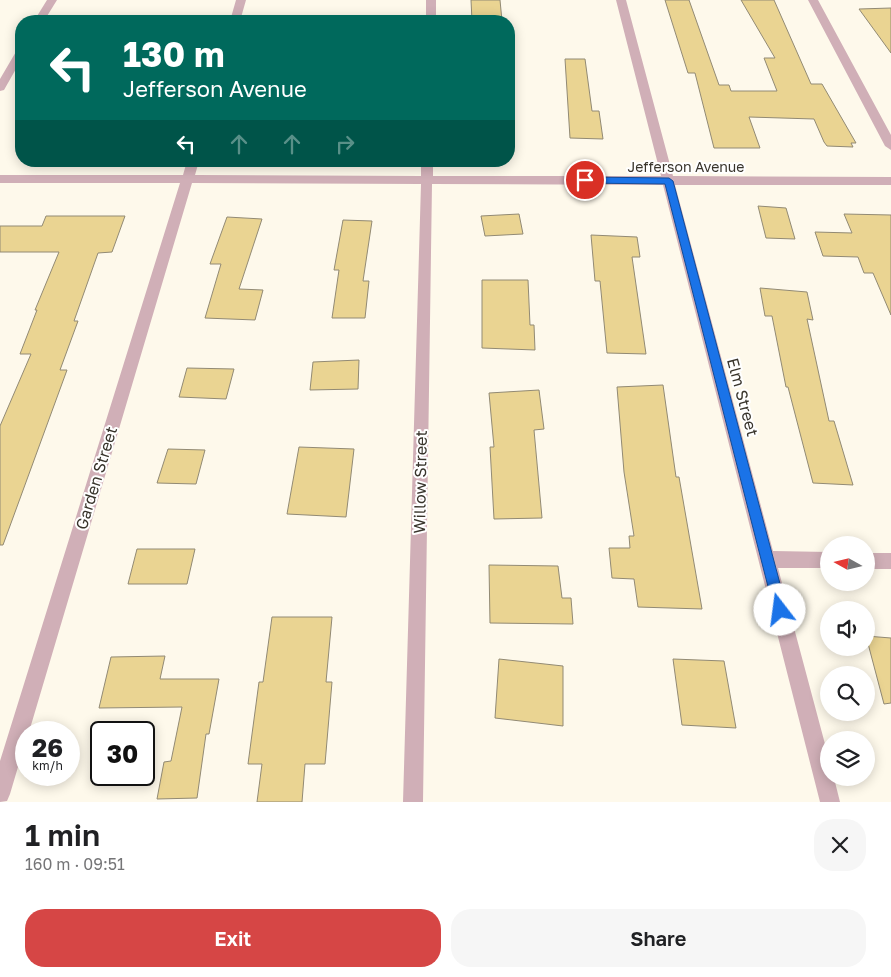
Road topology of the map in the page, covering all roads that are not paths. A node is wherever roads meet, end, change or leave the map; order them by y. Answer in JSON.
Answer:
{"nodes":[{"id":1,"x":52,"y":0,"type":"edge"},
{"id":2,"x":241,"y":0,"type":"edge"},
{"id":3,"x":431,"y":0,"type":"edge"},
{"id":4,"x":621,"y":0,"type":"edge"},
{"id":5,"x":813,"y":0,"type":"edge"},
{"id":6,"x":43,"y":15,"type":"edge"},
{"id":7,"x":237,"y":15,"type":"edge"},
{"id":8,"x":431,"y":15,"type":"edge"},
{"id":9,"x":15,"y":62,"type":"edge"},
{"id":10,"x":0,"y":88,"type":"edge"},
{"id":11,"x":891,"y":146,"type":"edge"},
{"id":12,"x":190,"y":167,"type":"edge"},
{"id":13,"x":427,"y":167,"type":"edge"},
{"id":14,"x":0,"y":179,"type":"edge"},
{"id":15,"x":187,"y":180,"type":"junction"},
{"id":16,"x":427,"y":180,"type":"junction"},
{"id":17,"x":669,"y":181,"type":"junction"},
{"id":18,"x":891,"y":181,"type":"edge"},
{"id":19,"x":767,"y":559,"type":"junction"},
{"id":20,"x":820,"y":560,"type":"edge"},
{"id":21,"x":875,"y":561,"type":"edge"},
{"id":22,"x":891,"y":561,"type":"edge"},
{"id":23,"x":0,"y":794,"type":"edge"},
{"id":24,"x":413,"y":802,"type":"edge"},
{"id":25,"x":830,"y":802,"type":"edge"}],
"edges":[{"from":1,"to":6,"type":"street"},
{"from":2,"to":7,"type":"street"},
{"from":3,"to":8,"type":"street"},
{"from":4,"to":17,"type":"street","name":"Elm Street"},
{"from":5,"to":11,"type":"street"},
{"from":9,"to":10,"type":"street"},
{"from":12,"to":15,"type":"street","name":"Garden Street"},
{"from":13,"to":16,"type":"street","name":"Willow Street"},
{"from":14,"to":15,"type":"street","name":"Jefferson Avenue"},
{"from":15,"to":16,"type":"street","name":"Jefferson Avenue"},
{"from":15,"to":23,"type":"street","name":"Garden Street"},
{"from":16,"to":17,"type":"street","name":"Jefferson Avenue"},
{"from":16,"to":24,"type":"street","name":"Willow Street"},
{"from":17,"to":18,"type":"street","name":"Jefferson Avenue"},
{"from":17,"to":19,"type":"street","name":"Elm Street"},
{"from":19,"to":20,"type":"street"},
{"from":19,"to":25,"type":"street","name":"Elm Street"},
{"from":21,"to":22,"type":"street"}]}
